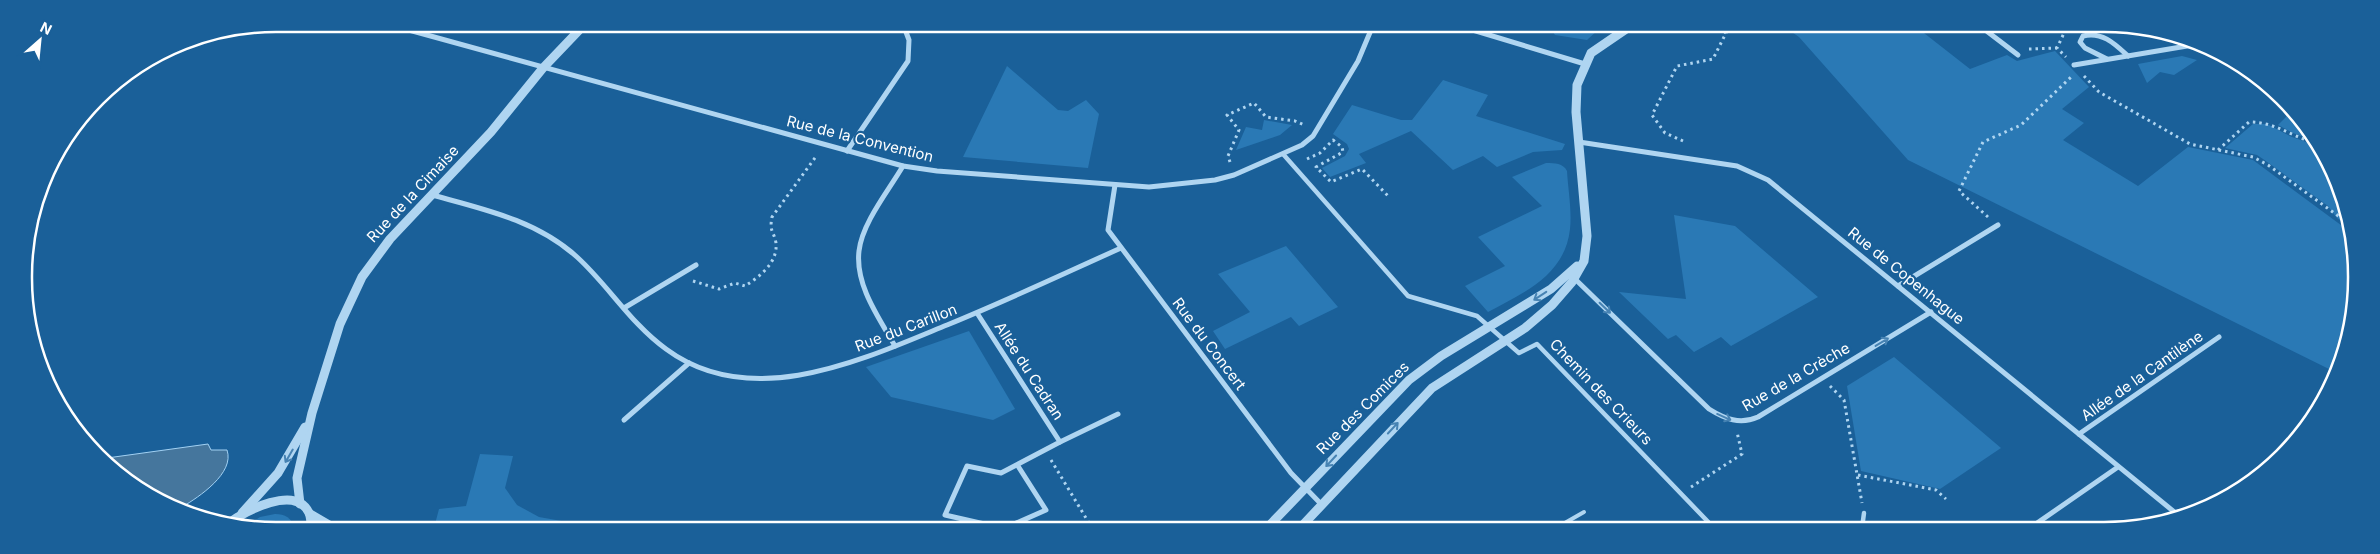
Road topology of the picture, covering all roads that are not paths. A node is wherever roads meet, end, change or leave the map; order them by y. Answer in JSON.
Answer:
{"nodes":[{"id":1,"x":416,"y":32,"type":"edge"},
{"id":2,"x":577,"y":32,"type":"edge"},
{"id":3,"x":905,"y":32,"type":"edge"},
{"id":4,"x":1370,"y":32,"type":"edge"},
{"id":5,"x":1479,"y":32,"type":"edge"},
{"id":6,"x":1621,"y":32,"type":"edge"},
{"id":7,"x":1988,"y":32,"type":"edge"},
{"id":8,"x":2185,"y":46,"type":"edge"},
{"id":9,"x":2016,"y":53,"type":"road end"},
{"id":10,"x":2128,"y":56,"type":"junction"},
{"id":11,"x":2107,"y":60,"type":"junction"},
{"id":12,"x":1585,"y":64,"type":"junction"},
{"id":13,"x":2076,"y":67,"type":"road end"},
{"id":14,"x":543,"y":68,"type":"junction"},
{"id":15,"x":1579,"y":142,"type":"junction"},
{"id":16,"x":847,"y":150,"type":"junction"},
{"id":17,"x":1283,"y":154,"type":"junction"},
{"id":18,"x":903,"y":166,"type":"junction"},
{"id":19,"x":1114,"y":185,"type":"junction"},
{"id":20,"x":431,"y":195,"type":"junction"},
{"id":21,"x":1998,"y":225,"type":"road end"},
{"id":22,"x":1122,"y":248,"type":"junction"},
{"id":23,"x":696,"y":265,"type":"dead end"},
{"id":24,"x":1572,"y":277,"type":"junction"},
{"id":25,"x":1898,"y":286,"type":"junction"},
{"id":26,"x":624,"y":308,"type":"junction"},
{"id":27,"x":1931,"y":312,"type":"junction"},
{"id":28,"x":977,"y":313,"type":"junction"},
{"id":29,"x":1490,"y":327,"type":"junction"},
{"id":30,"x":2218,"y":337,"type":"dead end"},
{"id":31,"x":1505,"y":340,"type":"junction"},
{"id":32,"x":894,"y":346,"type":"junction"},
{"id":33,"x":689,"y":363,"type":"junction"},
{"id":34,"x":312,"y":413,"type":"junction"},
{"id":35,"x":1118,"y":414,"type":"dead end"},
{"id":36,"x":624,"y":420,"type":"dead end"},
{"id":37,"x":2079,"y":434,"type":"junction"},
{"id":38,"x":1060,"y":442,"type":"junction"},
{"id":39,"x":1018,"y":466,"type":"junction"},
{"id":40,"x":2118,"y":467,"type":"junction"},
{"id":41,"x":1306,"y":488,"type":"junction"},
{"id":42,"x":300,"y":504,"type":"junction"},
{"id":43,"x":1322,"y":505,"type":"junction"},
{"id":44,"x":2172,"y":511,"type":"edge"},
{"id":45,"x":1584,"y":512,"type":"dead end"},
{"id":46,"x":242,"y":513,"type":"junction"},
{"id":47,"x":1864,"y":513,"type":"road end"},
{"id":48,"x":310,"y":514,"type":"junction"},
{"id":49,"x":236,"y":518,"type":"edge"},
{"id":50,"x":311,"y":522,"type":"edge"},
{"id":51,"x":324,"y":522,"type":"edge"},
{"id":52,"x":977,"y":522,"type":"edge"},
{"id":53,"x":1018,"y":522,"type":"edge"},
{"id":54,"x":1273,"y":522,"type":"edge"},
{"id":55,"x":1306,"y":522,"type":"edge"},
{"id":56,"x":1566,"y":522,"type":"edge"},
{"id":57,"x":1708,"y":522,"type":"edge"},
{"id":58,"x":1863,"y":522,"type":"edge"},
{"id":59,"x":2039,"y":522,"type":"edge"}],
"edges":[{"from":1,"to":14,"type":"street","name":"Rue de la Convention"},
{"from":2,"to":14,"type":"street","name":"Rue de la Cimaise"},
{"from":3,"to":16,"type":"street"},
{"from":4,"to":17,"type":"street","name":"Rue de la Convention"},
{"from":5,"to":12,"type":"street"},
{"from":6,"to":12,"type":"street","name":"Rue des Comices"},
{"from":7,"to":9,"type":"street"},
{"from":8,"to":10,"type":"street"},
{"from":10,"to":11,"type":"street"},
{"from":10,"to":11,"type":"street"},
{"from":11,"to":13,"type":"street"},
{"from":12,"to":15,"type":"street","name":"Rue des Comices"},
{"from":14,"to":16,"type":"street","name":"Rue de la Convention"},
{"from":14,"to":20,"type":"street","name":"Rue de la Cimaise"},
{"from":15,"to":24,"type":"street","name":"Rue des Comices"},
{"from":15,"to":25,"type":"street","name":"Rue de Copenhague"},
{"from":16,"to":18,"type":"street","name":"Rue de la Convention"},
{"from":17,"to":19,"type":"street","name":"Rue de la Convention"},
{"from":17,"to":29,"type":"street","name":"Chemin des Crieurs"},
{"from":18,"to":19,"type":"street","name":"Rue de la Convention"},
{"from":18,"to":32,"type":"street"},
{"from":19,"to":22,"type":"street","name":"Rue du Concert"},
{"from":20,"to":26,"type":"street","name":"Rue du Carillon"},
{"from":20,"to":34,"type":"street","name":"Rue de la Cimaise"},
{"from":21,"to":25,"type":"street"},
{"from":22,"to":28,"type":"street","name":"Rue du Carillon"},
{"from":22,"to":41,"type":"street","name":"Rue du Concert"},
{"from":23,"to":26,"type":"street"},
{"from":24,"to":27,"type":"street","name":"Rue de la Crèche","one_way":true},
{"from":24,"to":29,"type":"street","name":"Rue des Comices","one_way":true},
{"from":24,"to":31,"type":"street","name":"Rue des Comices"},
{"from":25,"to":27,"type":"street","name":"Rue de Copenhague"},
{"from":26,"to":33,"type":"street","name":"Rue du Carillon"},
{"from":27,"to":37,"type":"street","name":"Rue de Copenhague"},
{"from":28,"to":32,"type":"street","name":"Rue du Carillon"},
{"from":28,"to":38,"type":"street","name":"Allée du Cadran"},
{"from":29,"to":31,"type":"street","name":"Chemin des Crieurs"},
{"from":29,"to":41,"type":"street","name":"Rue des Comices","one_way":true},
{"from":30,"to":37,"type":"street","name":"Allée de la Cantilène"},
{"from":43,"to":31,"type":"street","name":"Rue des Comices","one_way":true},
{"from":31,"to":57,"type":"street","name":"Chemin des Crieurs"},
{"from":32,"to":33,"type":"street","name":"Rue du Carillon"},
{"from":33,"to":36,"type":"street"},
{"from":34,"to":42,"type":"street","name":"Rue de la Cimaise"},
{"from":34,"to":46,"type":"street","name":"Rue de la Cimaise","one_way":true},
{"from":35,"to":38,"type":"street","name":"Allée du Cadran"},
{"from":37,"to":40,"type":"street","name":"Rue de Copenhague"},
{"from":38,"to":39,"type":"street","name":"Allée du Cadran"},
{"from":39,"to":52,"type":"street","name":"Allée du Cadran"},
{"from":39,"to":53,"type":"street","name":"Allée du Cadran"},
{"from":40,"to":44,"type":"street","name":"Rue de Copenhague"},
{"from":40,"to":59,"type":"street"},
{"from":41,"to":43,"type":"street","name":"Rue du Concert"},
{"from":41,"to":54,"type":"street","name":"Rue des Comices"},
{"from":42,"to":46,"type":"street"},
{"from":42,"to":48,"type":"street"},
{"from":43,"to":55,"type":"street","name":"Rue des Comices"},
{"from":45,"to":56,"type":"lane"},
{"from":46,"to":49,"type":"street","name":"Rue de la Cimaise"},
{"from":47,"to":58,"type":"street"},
{"from":48,"to":50,"type":"street"},
{"from":48,"to":51,"type":"street"}]}
